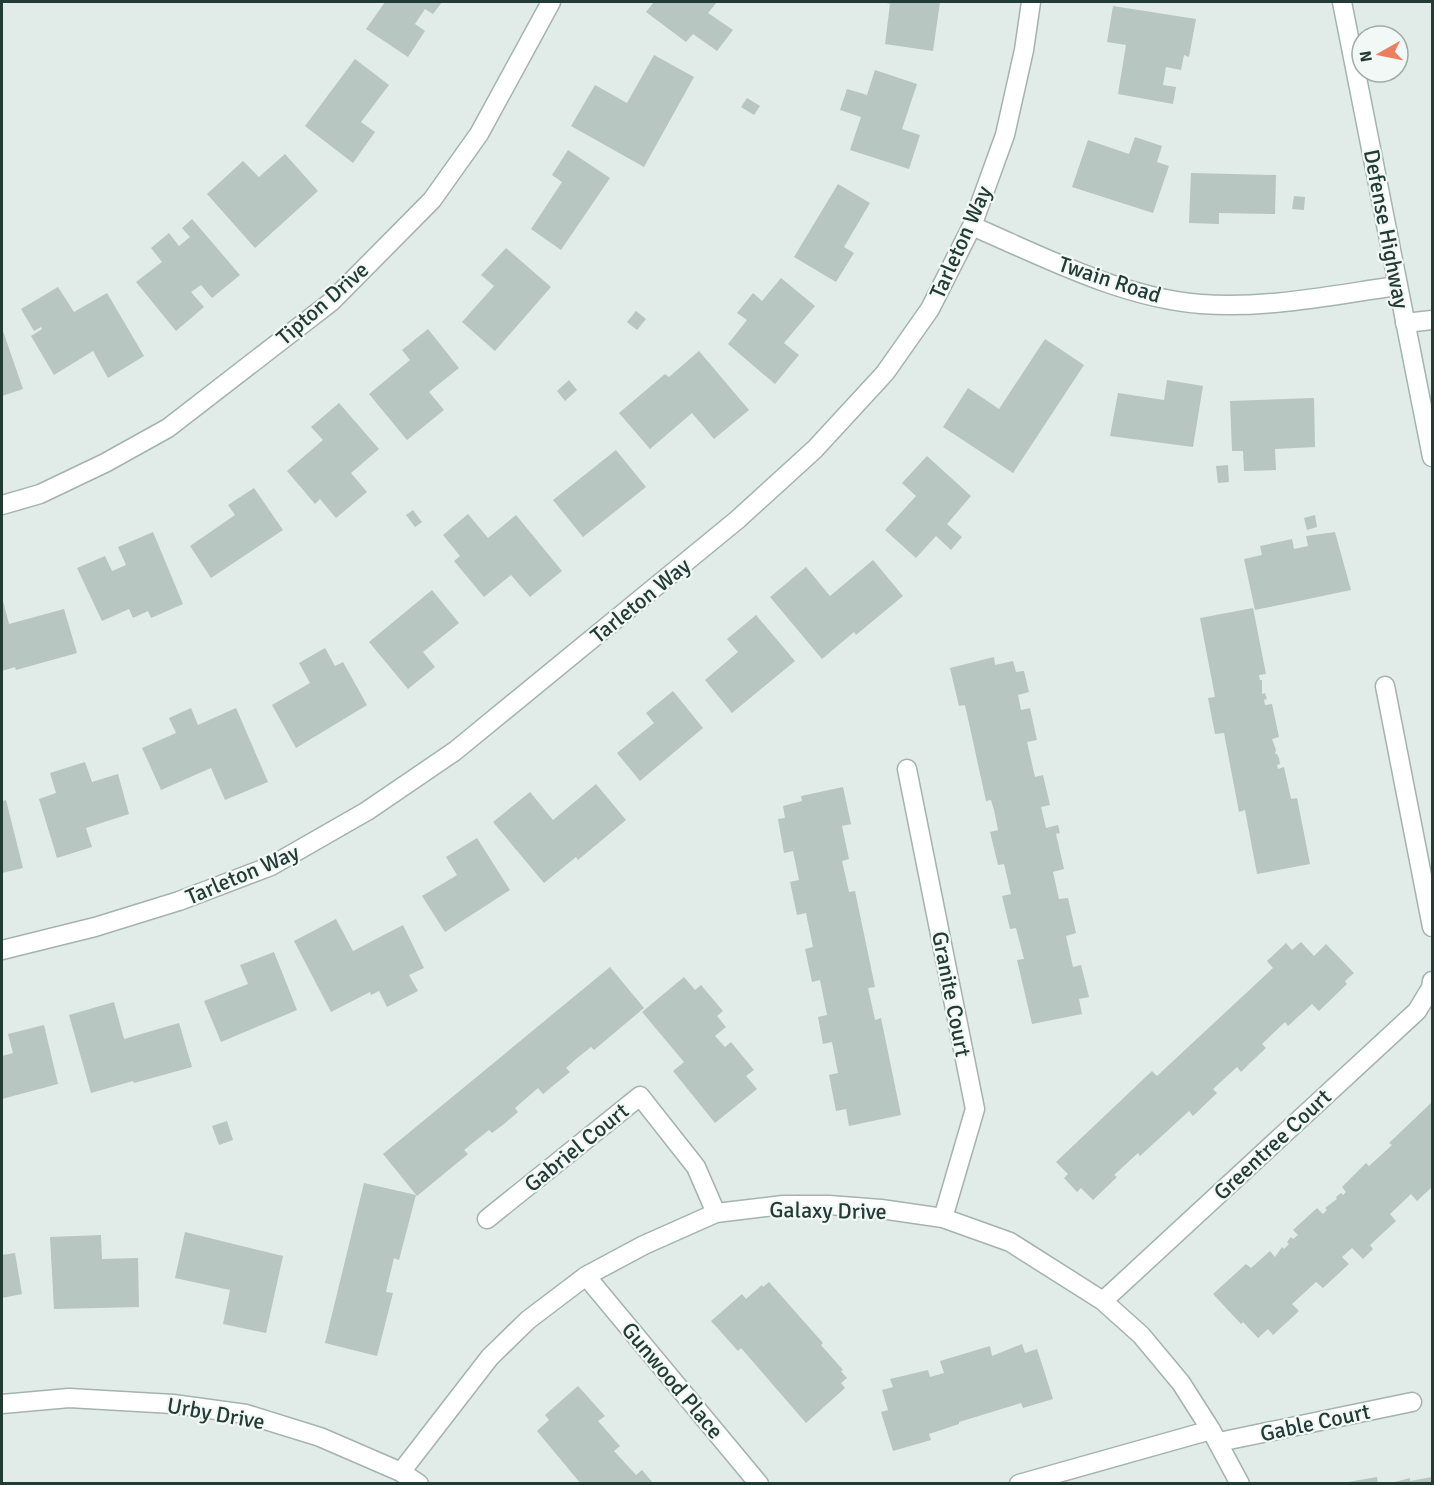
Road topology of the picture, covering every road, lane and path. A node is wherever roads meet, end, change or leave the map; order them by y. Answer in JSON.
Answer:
{"nodes":[{"id":1,"x":551,"y":2,"type":"edge"},
{"id":2,"x":1031,"y":2,"type":"edge"},
{"id":3,"x":1342,"y":2,"type":"edge"},
{"id":4,"x":972,"y":226,"type":"junction"},
{"id":5,"x":1397,"y":286,"type":"junction"},
{"id":6,"x":1432,"y":320,"type":"edge"},
{"id":7,"x":1405,"y":323,"type":"junction"},
{"id":8,"x":1432,"y":457,"type":"edge"},
{"id":9,"x":2,"y":506,"type":"edge"},
{"id":10,"x":1385,"y":686,"type":"dead end"},
{"id":11,"x":907,"y":769,"type":"dead end"},
{"id":12,"x":1432,"y":927,"type":"edge"},
{"id":13,"x":2,"y":950,"type":"edge"},
{"id":14,"x":1432,"y":981,"type":"edge"},
{"id":15,"x":716,"y":1213,"type":"junction"},
{"id":16,"x":943,"y":1218,"type":"junction"},
{"id":17,"x":487,"y":1219,"type":"dead end"},
{"id":18,"x":586,"y":1276,"type":"junction"},
{"id":19,"x":1103,"y":1301,"type":"junction"},
{"id":20,"x":1412,"y":1402,"type":"dead end"},
{"id":21,"x":2,"y":1404,"type":"edge"},
{"id":22,"x":1215,"y":1436,"type":"junction"},
{"id":23,"x":401,"y":1472,"type":"junction"},
{"id":24,"x":419,"y":1484,"type":"edge"},
{"id":25,"x":759,"y":1484,"type":"edge"},
{"id":26,"x":1019,"y":1484,"type":"edge"},
{"id":27,"x":1240,"y":1484,"type":"edge"}],
"edges":[{"from":1,"to":9,"type":"street","name":"Tipton Drive"},
{"from":2,"to":4,"type":"street","name":"Tarleton Way"},
{"from":3,"to":5,"type":"street","name":"Defense Highway"},
{"from":4,"to":5,"type":"street","name":"Twain Road"},
{"from":4,"to":13,"type":"street","name":"Tarleton Way"},
{"from":5,"to":7,"type":"street","name":"Defense Highway"},
{"from":6,"to":7,"type":"street"},
{"from":7,"to":8,"type":"street","name":"Defense Highway"},
{"from":10,"to":12,"type":"street"},
{"from":11,"to":16,"type":"street","name":"Granite Court"},
{"from":14,"to":19,"type":"street","name":"Greentree Court"},
{"from":15,"to":16,"type":"street","name":"Galaxy Drive"},
{"from":15,"to":17,"type":"street","name":"Gabriel Court"},
{"from":15,"to":18,"type":"street","name":"Galaxy Drive"},
{"from":16,"to":19,"type":"street","name":"Galaxy Drive"},
{"from":18,"to":23,"type":"street","name":"Galaxy Drive"},
{"from":18,"to":25,"type":"street","name":"Gunwood Place"},
{"from":19,"to":22,"type":"street","name":"Galaxy Drive"},
{"from":20,"to":22,"type":"street","name":"Gable Court"},
{"from":21,"to":23,"type":"street","name":"Urby Drive"},
{"from":22,"to":26,"type":"street"},
{"from":22,"to":27,"type":"street","name":"Galaxy Drive"},
{"from":23,"to":24,"type":"street","name":"Urby Drive"}]}
